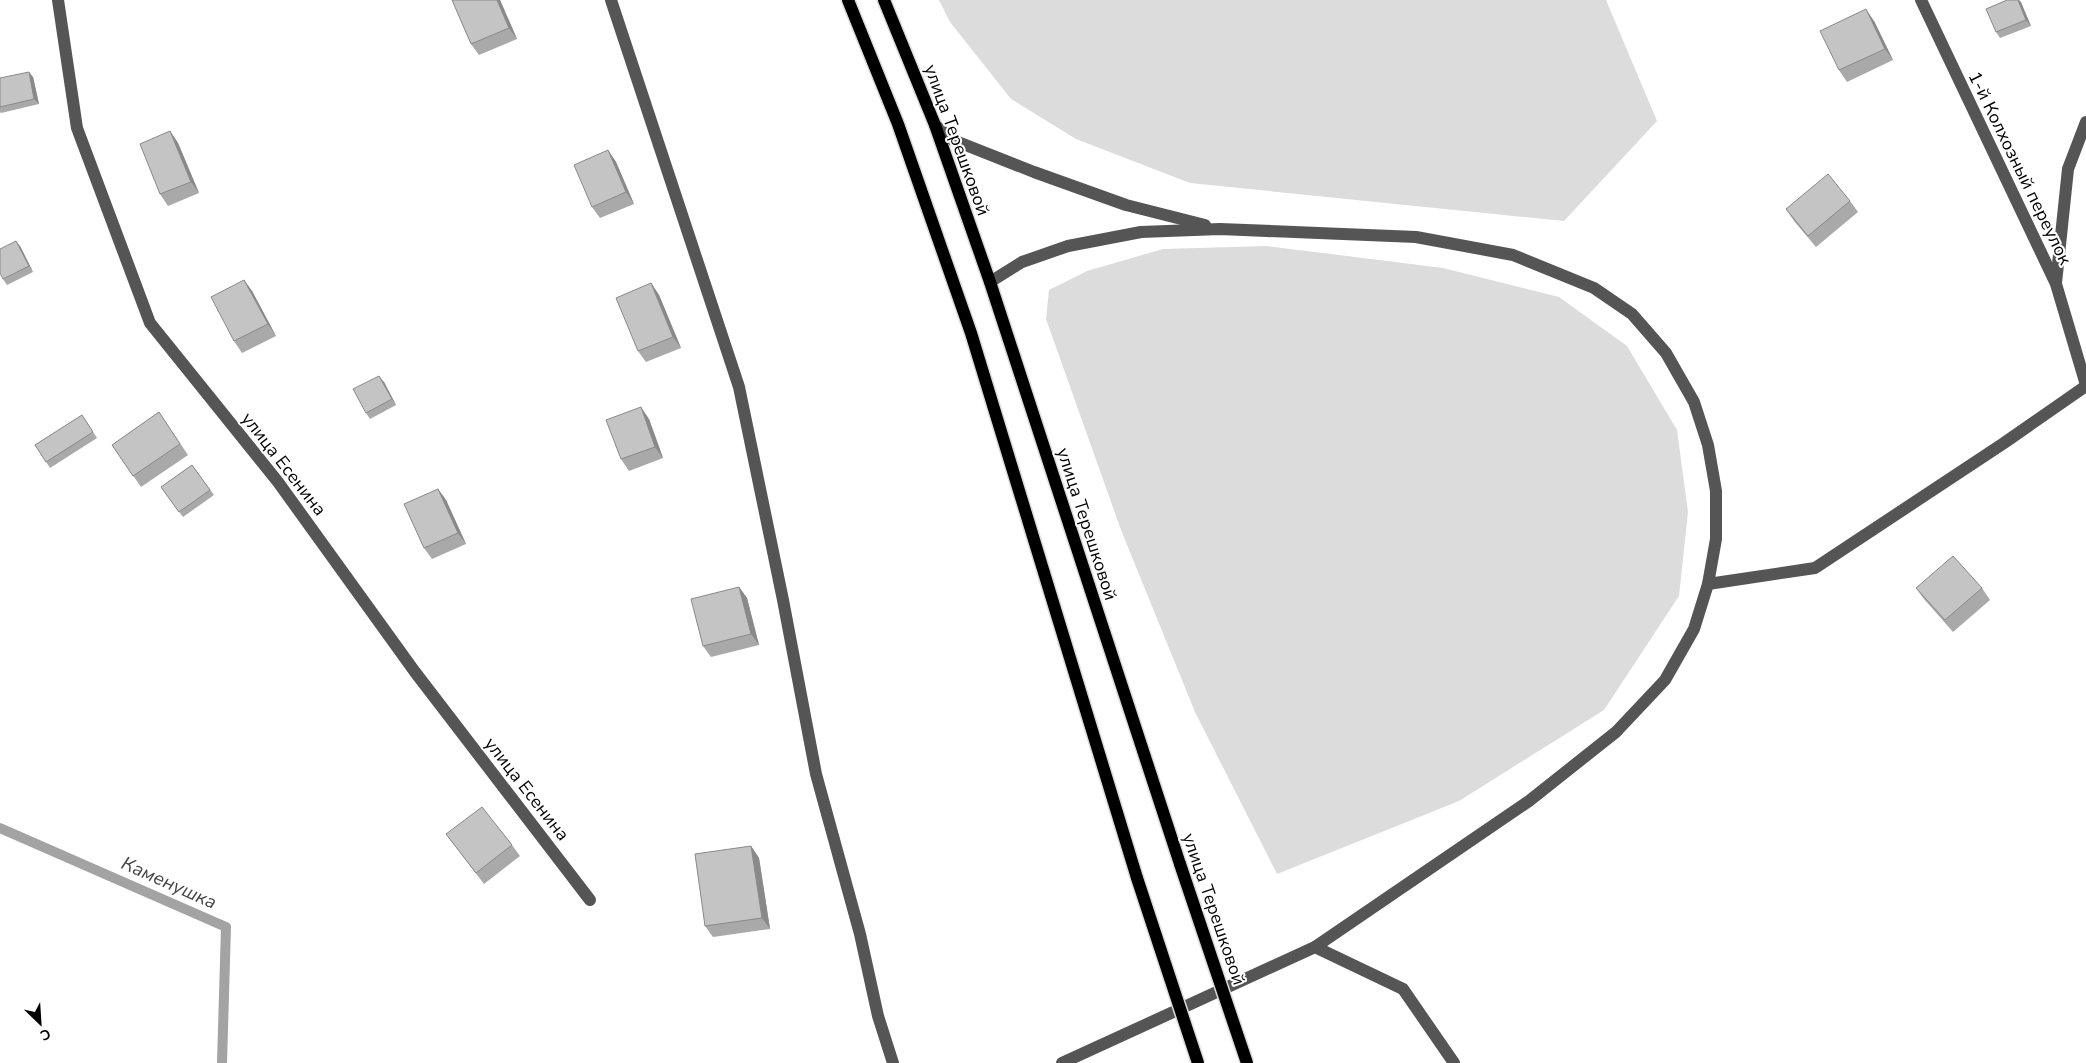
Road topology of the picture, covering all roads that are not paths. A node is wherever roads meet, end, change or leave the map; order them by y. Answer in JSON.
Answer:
{"nodes":[{"id":1,"x":58,"y":0,"type":"edge"},
{"id":2,"x":611,"y":0,"type":"edge"},
{"id":3,"x":848,"y":0,"type":"edge"},
{"id":4,"x":884,"y":0,"type":"edge"},
{"id":5,"x":1921,"y":0,"type":"edge"},
{"id":6,"x":2086,"y":122,"type":"edge"},
{"id":7,"x":935,"y":125,"type":"junction"},
{"id":8,"x":1220,"y":229,"type":"junction"},
{"id":9,"x":990,"y":282,"type":"junction"},
{"id":10,"x":2056,"y":284,"type":"junction"},
{"id":11,"x":2086,"y":385,"type":"edge"},
{"id":12,"x":1708,"y":584,"type":"junction"},
{"id":13,"x":590,"y":900,"type":"dead end"},
{"id":14,"x":1315,"y":947,"type":"junction"},
{"id":15,"x":893,"y":1063,"type":"edge"},
{"id":16,"x":1062,"y":1063,"type":"edge"},
{"id":17,"x":1198,"y":1063,"type":"edge"},
{"id":18,"x":1247,"y":1063,"type":"edge"},
{"id":19,"x":1454,"y":1063,"type":"edge"}],
"edges":[{"from":1,"to":13,"type":"street","name":"улица Есенина"},
{"from":2,"to":15,"type":"street"},
{"from":3,"to":17,"type":"main road","bridge":true},
{"from":4,"to":7,"type":"main road","name":"улица Терешковой"},
{"from":5,"to":10,"type":"street","name":"1-й Колхозный переулок"},
{"from":6,"to":10,"type":"street"},
{"from":7,"to":8,"type":"street"},
{"from":7,"to":9,"type":"main road","name":"улица Терешковой"},
{"from":8,"to":9,"type":"street"},
{"from":8,"to":12,"type":"street"},
{"from":9,"to":18,"type":"main road","name":"улица Терешковой","bridge":true},
{"from":10,"to":11,"type":"street","name":"1-й Колхозный переулок"},
{"from":11,"to":12,"type":"street"},
{"from":12,"to":14,"type":"street"},
{"from":14,"to":16,"type":"street"},
{"from":14,"to":19,"type":"street"}]}
